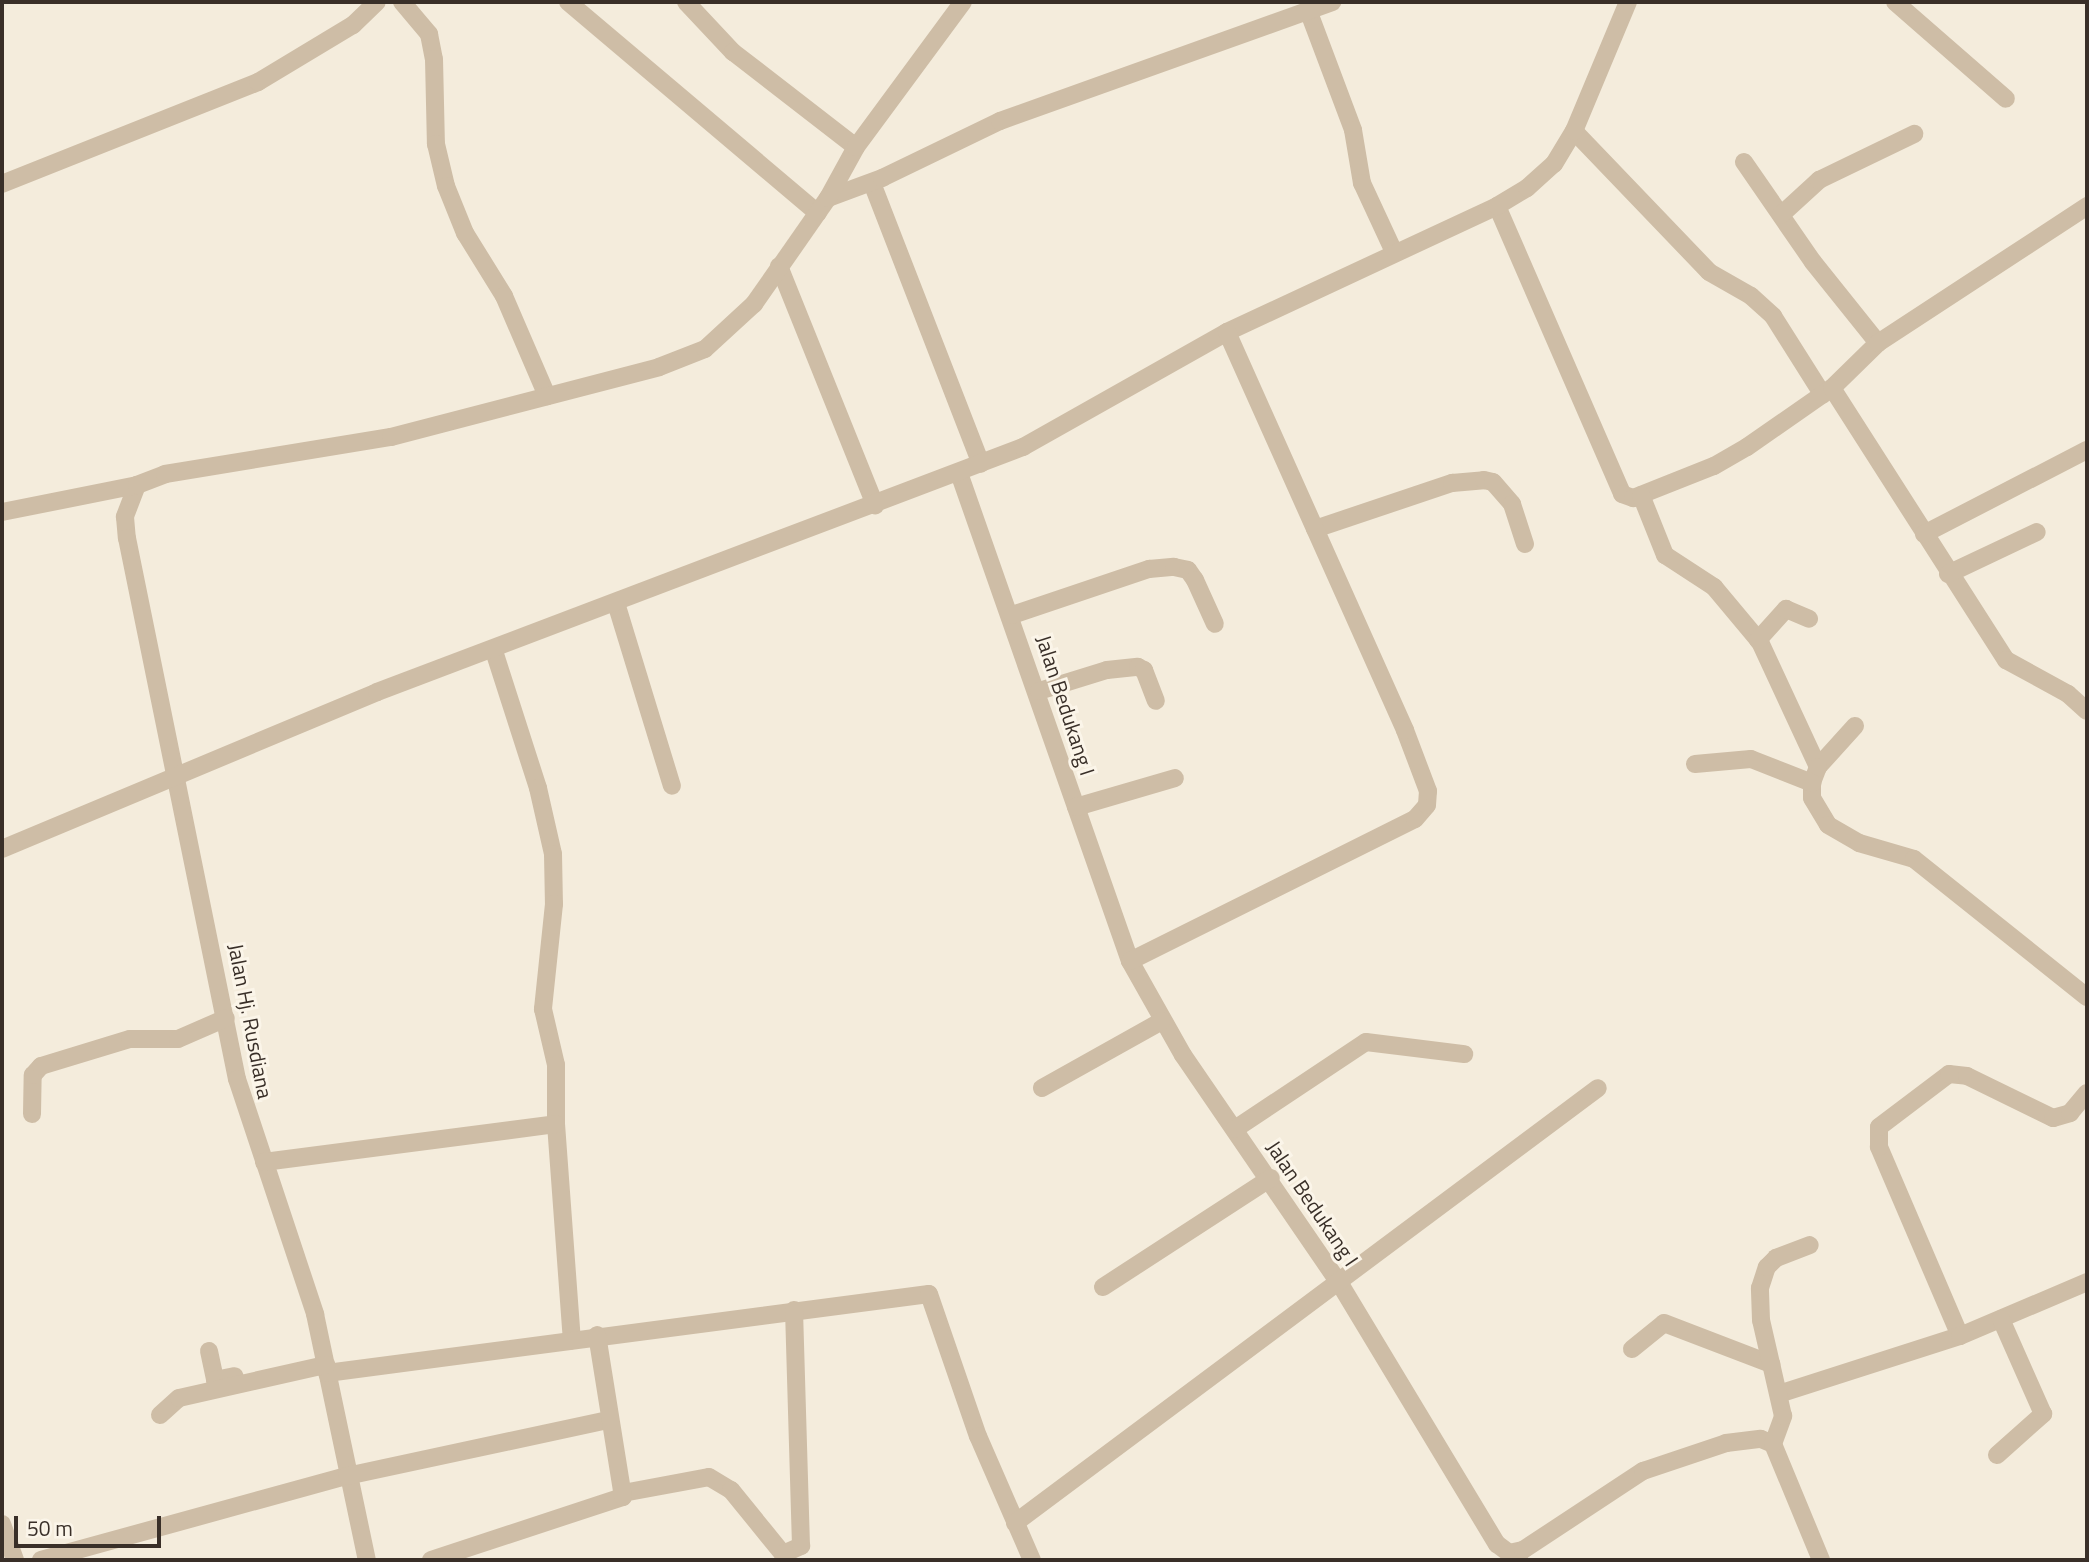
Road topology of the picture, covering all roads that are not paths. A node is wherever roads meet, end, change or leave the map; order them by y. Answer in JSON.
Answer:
{"nodes":[{"id":1,"x":377,"y":2,"type":"edge"},
{"id":2,"x":402,"y":2,"type":"edge"},
{"id":3,"x":568,"y":2,"type":"edge"},
{"id":4,"x":686,"y":2,"type":"edge"},
{"id":5,"x":963,"y":2,"type":"edge"},
{"id":6,"x":1332,"y":2,"type":"edge"},
{"id":7,"x":1628,"y":2,"type":"edge"},
{"id":8,"x":1895,"y":2,"type":"edge"},
{"id":9,"x":1308,"y":10,"type":"junction"},
{"id":10,"x":2006,"y":99,"type":"dead end"},
{"id":11,"x":1574,"y":131,"type":"junction"},
{"id":12,"x":1914,"y":134,"type":"dead end"},
{"id":13,"x":856,"y":147,"type":"junction"},
{"id":14,"x":1744,"y":162,"type":"dead end"},
{"id":15,"x":872,"y":183,"type":"junction"},
{"id":16,"x":2,"y":184,"type":"edge"},
{"id":17,"x":823,"y":206,"type":"junction"},
{"id":18,"x":1497,"y":206,"type":"junction"},
{"id":19,"x":2087,"y":206,"type":"edge"},
{"id":20,"x":1780,"y":215,"type":"junction"},
{"id":21,"x":1394,"y":252,"type":"junction"},
{"id":22,"x":779,"y":266,"type":"junction"},
{"id":23,"x":1227,"y":332,"type":"junction"},
{"id":24,"x":1878,"y":343,"type":"junction"},
{"id":25,"x":1827,"y":391,"type":"junction"},
{"id":26,"x":547,"y":397,"type":"junction"},
{"id":27,"x":2087,"y":450,"type":"edge"},
{"id":28,"x":981,"y":464,"type":"junction"},
{"id":29,"x":959,"y":473,"type":"junction"},
{"id":30,"x":136,"y":485,"type":"junction"},
{"id":31,"x":1641,"y":495,"type":"junction"},
{"id":32,"x":875,"y":505,"type":"junction"},
{"id":33,"x":2,"y":512,"type":"edge"},
{"id":34,"x":1315,"y":529,"type":"junction"},
{"id":35,"x":2037,"y":533,"type":"dead end"},
{"id":36,"x":1924,"y":534,"type":"junction"},
{"id":37,"x":1525,"y":544,"type":"dead end"},
{"id":38,"x":1948,"y":574,"type":"junction"},
{"id":39,"x":615,"y":603,"type":"junction"},
{"id":40,"x":1012,"y":615,"type":"junction"},
{"id":41,"x":1809,"y":619,"type":"dead end"},
{"id":42,"x":1215,"y":624,"type":"dead end"},
{"id":43,"x":1758,"y":640,"type":"junction"},
{"id":44,"x":494,"y":651,"type":"junction"},
{"id":45,"x":1039,"y":691,"type":"junction"},
{"id":46,"x":1156,"y":701,"type":"dead end"},
{"id":47,"x":2087,"y":711,"type":"edge"},
{"id":48,"x":1855,"y":726,"type":"dead end"},
{"id":49,"x":1695,"y":764,"type":"dead end"},
{"id":50,"x":1815,"y":775,"type":"junction"},
{"id":51,"x":176,"y":778,"type":"junction"},
{"id":52,"x":1175,"y":778,"type":"dead end"},
{"id":53,"x":672,"y":786,"type":"dead end"},
{"id":54,"x":1076,"y":807,"type":"junction"},
{"id":55,"x":2,"y":849,"type":"edge"},
{"id":56,"x":1130,"y":961,"type":"junction"},
{"id":57,"x":2087,"y":997,"type":"edge"},
{"id":58,"x":226,"y":1018,"type":"junction"},
{"id":59,"x":1162,"y":1021,"type":"junction"},
{"id":60,"x":1464,"y":1054,"type":"dead end"},
{"id":61,"x":1042,"y":1088,"type":"dead end"},
{"id":62,"x":1598,"y":1088,"type":"dead end"},
{"id":63,"x":2087,"y":1093,"type":"edge"},
{"id":64,"x":32,"y":1114,"type":"dead end"},
{"id":65,"x":556,"y":1124,"type":"junction"},
{"id":66,"x":1236,"y":1129,"type":"junction"},
{"id":67,"x":264,"y":1162,"type":"junction"},
{"id":68,"x":1271,"y":1178,"type":"junction"},
{"id":69,"x":1810,"y":1245,"type":"dead end"},
{"id":70,"x":2087,"y":1282,"type":"edge"},
{"id":71,"x":1340,"y":1284,"type":"junction"},
{"id":72,"x":1104,"y":1287,"type":"dead end"},
{"id":73,"x":794,"y":1310,"type":"junction"},
{"id":74,"x":2001,"y":1319,"type":"junction"},
{"id":75,"x":597,"y":1335,"type":"junction"},
{"id":76,"x":1960,"y":1336,"type":"junction"},
{"id":77,"x":572,"y":1339,"type":"junction"},
{"id":78,"x":1633,"y":1349,"type":"dead end"},
{"id":79,"x":209,"y":1351,"type":"dead end"},
{"id":80,"x":1771,"y":1364,"type":"junction"},
{"id":81,"x":326,"y":1365,"type":"junction"},
{"id":82,"x":1779,"y":1394,"type":"junction"},
{"id":83,"x":160,"y":1415,"type":"dead end"},
{"id":84,"x":609,"y":1420,"type":"junction"},
{"id":85,"x":1773,"y":1444,"type":"junction"},
{"id":86,"x":1997,"y":1455,"type":"dead end"},
{"id":87,"x":347,"y":1476,"type":"junction"},
{"id":88,"x":623,"y":1493,"type":"junction"},
{"id":89,"x":1015,"y":1523,"type":"junction"},
{"id":90,"x":2,"y":1524,"type":"edge"},
{"id":91,"x":15,"y":1560,"type":"edge"},
{"id":92,"x":41,"y":1560,"type":"edge"},
{"id":93,"x":367,"y":1560,"type":"edge"},
{"id":94,"x":432,"y":1560,"type":"edge"},
{"id":95,"x":1032,"y":1560,"type":"edge"},
{"id":96,"x":1821,"y":1560,"type":"edge"}],
"edges":[{"from":1,"to":16,"type":"street"},
{"from":2,"to":26,"type":"street"},
{"from":3,"to":17,"type":"street"},
{"from":4,"to":13,"type":"street"},
{"from":5,"to":13,"type":"street"},
{"from":6,"to":9,"type":"street"},
{"from":7,"to":11,"type":"street"},
{"from":8,"to":10,"type":"street"},
{"from":9,"to":15,"type":"street"},
{"from":9,"to":21,"type":"street"},
{"from":11,"to":18,"type":"street"},
{"from":11,"to":25,"type":"street"},
{"from":12,"to":20,"type":"street"},
{"from":13,"to":17,"type":"street"},
{"from":14,"to":20,"type":"street"},
{"from":15,"to":17,"type":"street"},
{"from":15,"to":28,"type":"street"},
{"from":17,"to":22,"type":"street"},
{"from":18,"to":21,"type":"street"},
{"from":18,"to":31,"type":"street"},
{"from":19,"to":24,"type":"street"},
{"from":20,"to":24,"type":"street"},
{"from":21,"to":23,"type":"street"},
{"from":22,"to":26,"type":"street"},
{"from":22,"to":32,"type":"street"},
{"from":23,"to":28,"type":"street"},
{"from":23,"to":34,"type":"street"},
{"from":24,"to":25,"type":"street"},
{"from":25,"to":31,"type":"street"},
{"from":25,"to":36,"type":"street"},
{"from":26,"to":30,"type":"street"},
{"from":27,"to":36,"type":"street"},
{"from":28,"to":29,"type":"street"},
{"from":29,"to":32,"type":"street"},
{"from":29,"to":40,"type":"street","name":"Jalan Bedukang I"},
{"from":30,"to":33,"type":"street"},
{"from":30,"to":51,"type":"street","name":"Jalan Hj. Rusdiana"},
{"from":31,"to":43,"type":"street"},
{"from":32,"to":39,"type":"street"},
{"from":34,"to":37,"type":"street"},
{"from":34,"to":56,"type":"street"},
{"from":35,"to":38,"type":"street"},
{"from":36,"to":38,"type":"street"},
{"from":38,"to":47,"type":"street"},
{"from":39,"to":44,"type":"street"},
{"from":39,"to":53,"type":"street"},
{"from":40,"to":42,"type":"street"},
{"from":40,"to":45,"type":"street","name":"Jalan Bedukang I"},
{"from":41,"to":43,"type":"street"},
{"from":43,"to":50,"type":"street"},
{"from":44,"to":51,"type":"street"},
{"from":44,"to":65,"type":"street"},
{"from":45,"to":46,"type":"street"},
{"from":45,"to":54,"type":"street","name":"Jalan Bedukang I"},
{"from":48,"to":50,"type":"street"},
{"from":49,"to":50,"type":"street"},
{"from":50,"to":57,"type":"street"},
{"from":51,"to":55,"type":"street"},
{"from":51,"to":58,"type":"street","name":"Jalan Hj. Rusdiana"},
{"from":52,"to":54,"type":"street"},
{"from":54,"to":56,"type":"street","name":"Jalan Bedukang I"},
{"from":56,"to":59,"type":"street","name":"Jalan Bedukang I"},
{"from":58,"to":64,"type":"street"},
{"from":58,"to":67,"type":"street","name":"Jalan Hj. Rusdiana"},
{"from":59,"to":61,"type":"street"},
{"from":59,"to":66,"type":"street","name":"Jalan Bedukang I"},
{"from":60,"to":66,"type":"street"},
{"from":62,"to":71,"type":"street"},
{"from":63,"to":76,"type":"street"},
{"from":65,"to":67,"type":"street"},
{"from":65,"to":77,"type":"street"},
{"from":66,"to":68,"type":"street","name":"Jalan Bedukang I"},
{"from":67,"to":81,"type":"street","name":"Jalan Hj. Rusdiana"},
{"from":68,"to":71,"type":"street","name":"Jalan Bedukang I"},
{"from":68,"to":72,"type":"street"},
{"from":69,"to":80,"type":"street"},
{"from":70,"to":74,"type":"street"},
{"from":71,"to":85,"type":"street","name":"Jalan Bedukang I"},
{"from":71,"to":89,"type":"street"},
{"from":73,"to":75,"type":"street"},
{"from":73,"to":88,"type":"street"},
{"from":73,"to":89,"type":"street"},
{"from":74,"to":76,"type":"street"},
{"from":74,"to":86,"type":"street"},
{"from":75,"to":77,"type":"street"},
{"from":75,"to":84,"type":"street"},
{"from":76,"to":82,"type":"street"},
{"from":77,"to":81,"type":"street"},
{"from":78,"to":80,"type":"street"},
{"from":79,"to":81,"type":"street"},
{"from":80,"to":82,"type":"street"},
{"from":81,"to":83,"type":"street"},
{"from":81,"to":87,"type":"street","name":"Jalan Hj. Rusdiana"},
{"from":82,"to":85,"type":"street"},
{"from":84,"to":87,"type":"street"},
{"from":84,"to":88,"type":"street"},
{"from":85,"to":96,"type":"street"},
{"from":87,"to":92,"type":"street"},
{"from":87,"to":93,"type":"street","name":"Jalan Hj. Rusdiana"},
{"from":88,"to":94,"type":"street"},
{"from":89,"to":95,"type":"street"},
{"from":90,"to":91,"type":"street"}]}
